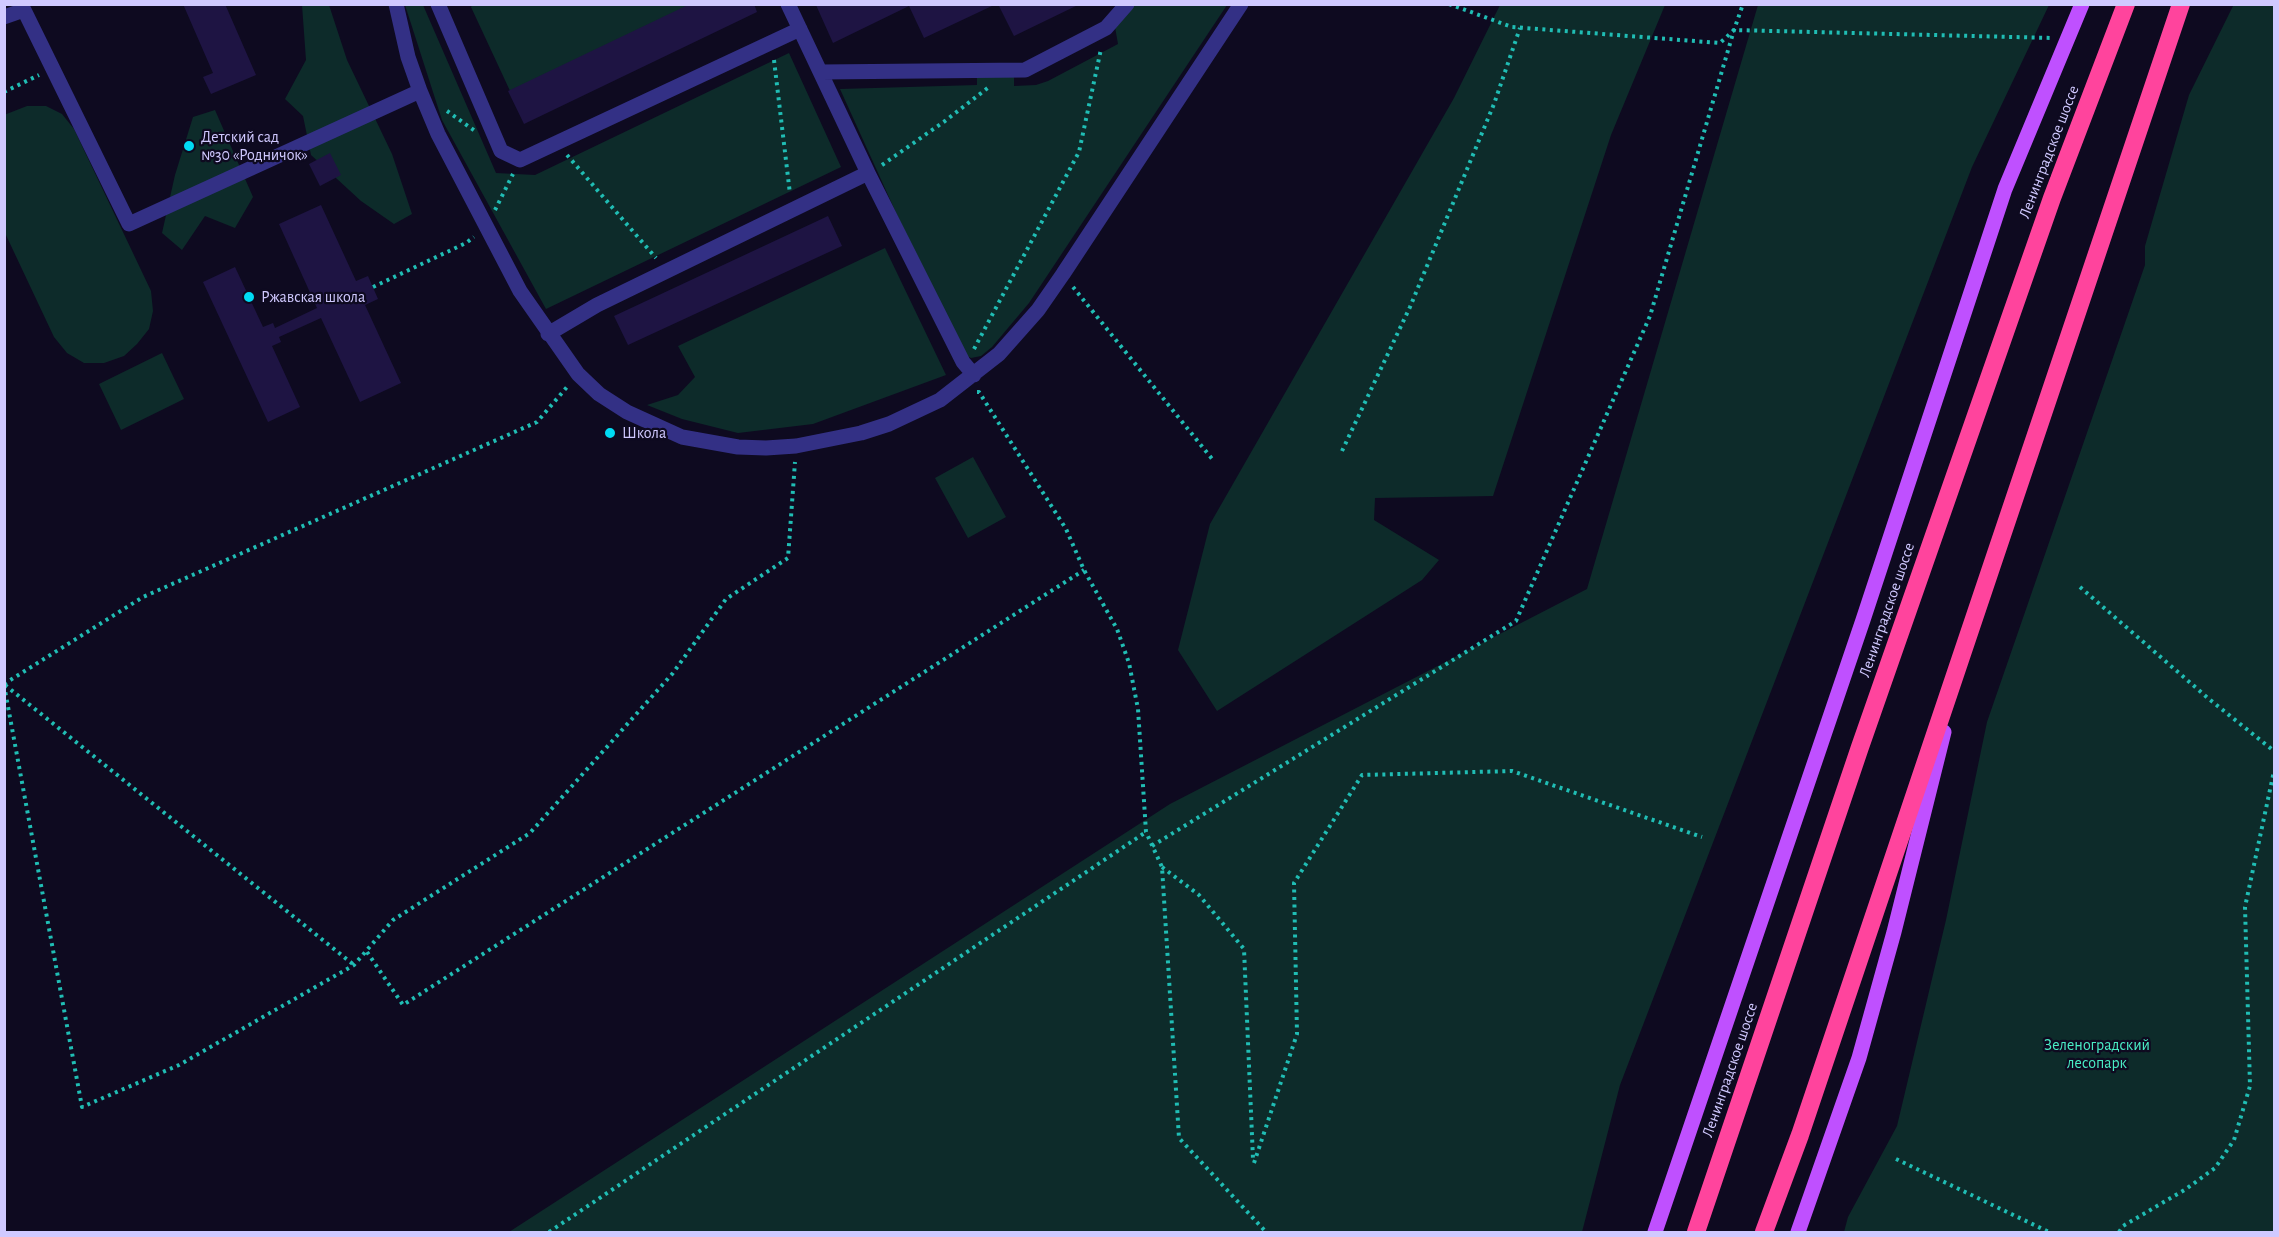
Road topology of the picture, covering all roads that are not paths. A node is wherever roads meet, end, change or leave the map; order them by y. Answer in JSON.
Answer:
{"nodes":[{"id":1,"x":396,"y":4,"type":"edge"},
{"id":2,"x":438,"y":4,"type":"edge"},
{"id":3,"x":789,"y":4,"type":"edge"},
{"id":4,"x":1127,"y":4,"type":"edge"},
{"id":5,"x":1241,"y":4,"type":"edge"},
{"id":6,"x":2082,"y":4,"type":"edge"},
{"id":7,"x":2126,"y":4,"type":"edge"},
{"id":8,"x":2181,"y":4,"type":"edge"},
{"id":9,"x":4,"y":18,"type":"edge"},
{"id":10,"x":800,"y":29,"type":"junction"},
{"id":11,"x":821,"y":72,"type":"junction"},
{"id":12,"x":420,"y":91,"type":"junction"},
{"id":13,"x":868,"y":173,"type":"junction"},
{"id":14,"x":548,"y":334,"type":"junction"},
{"id":15,"x":969,"y":379,"type":"junction"},
{"id":16,"x":1964,"y":652,"type":"junction"},
{"id":17,"x":1655,"y":1233,"type":"edge"},
{"id":18,"x":1696,"y":1233,"type":"edge"},
{"id":19,"x":1764,"y":1233,"type":"edge"},
{"id":20,"x":1798,"y":1233,"type":"edge"}],
"edges":[{"from":1,"to":12,"type":"street"},
{"from":2,"to":10,"type":"street"},
{"from":3,"to":10,"type":"street"},
{"from":4,"to":11,"type":"street"},
{"from":5,"to":15,"type":"street"},
{"from":6,"to":17,"type":"main road","name":"Ленинградское шоссе"},
{"from":7,"to":18,"type":"highway","name":"Ленинградское шоссе"},
{"from":8,"to":16,"type":"highway"},
{"from":9,"to":12,"type":"street"},
{"from":10,"to":11,"type":"street"},
{"from":11,"to":13,"type":"street"},
{"from":12,"to":14,"type":"street"},
{"from":13,"to":14,"type":"street"},
{"from":13,"to":15,"type":"street"},
{"from":14,"to":15,"type":"street"},
{"from":16,"to":19,"type":"highway"},
{"from":16,"to":20,"type":"main road"}]}
